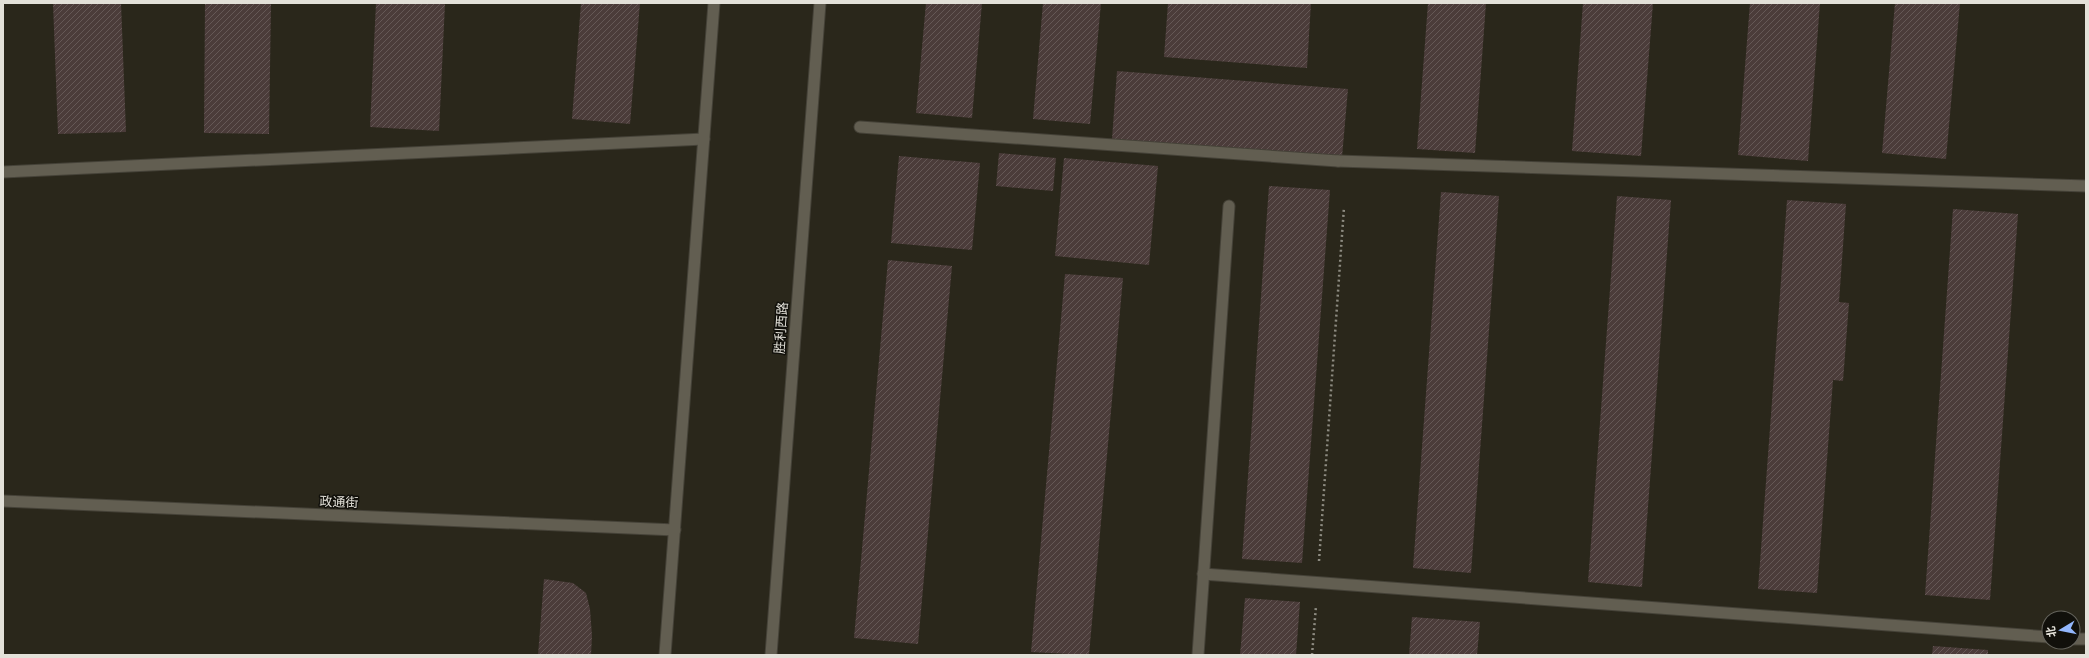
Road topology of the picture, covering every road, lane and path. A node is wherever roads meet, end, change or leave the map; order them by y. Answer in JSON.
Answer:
{"nodes":[{"id":1,"x":714,"y":3,"type":"edge"},
{"id":2,"x":820,"y":3,"type":"edge"},
{"id":3,"x":860,"y":127,"type":"dead end"},
{"id":4,"x":704,"y":139,"type":"junction"},
{"id":5,"x":3,"y":172,"type":"edge"},
{"id":6,"x":2086,"y":186,"type":"edge"},
{"id":7,"x":1229,"y":206,"type":"dead end"},
{"id":8,"x":1344,"y":207,"type":"dead end"},
{"id":9,"x":3,"y":501,"type":"edge"},
{"id":10,"x":674,"y":530,"type":"junction"},
{"id":11,"x":1203,"y":574,"type":"junction"},
{"id":12,"x":1317,"y":582,"type":"junction"},
{"id":13,"x":2041,"y":636,"type":"edge"},
{"id":14,"x":665,"y":655,"type":"edge"},
{"id":15,"x":771,"y":655,"type":"edge"},
{"id":16,"x":1198,"y":655,"type":"edge"},
{"id":17,"x":1312,"y":655,"type":"edge"}],
"edges":[{"from":1,"to":4,"type":"street"},
{"from":2,"to":15,"type":"street","name":"胜利西路"},
{"from":3,"to":6,"type":"street"},
{"from":4,"to":5,"type":"street"},
{"from":4,"to":10,"type":"street"},
{"from":7,"to":11,"type":"street"},
{"from":8,"to":12,"type":"path"},
{"from":9,"to":10,"type":"street","name":"政通街"},
{"from":10,"to":14,"type":"street"},
{"from":11,"to":12,"type":"street"},
{"from":11,"to":16,"type":"street"},
{"from":12,"to":13,"type":"street"},
{"from":12,"to":17,"type":"path"}]}
